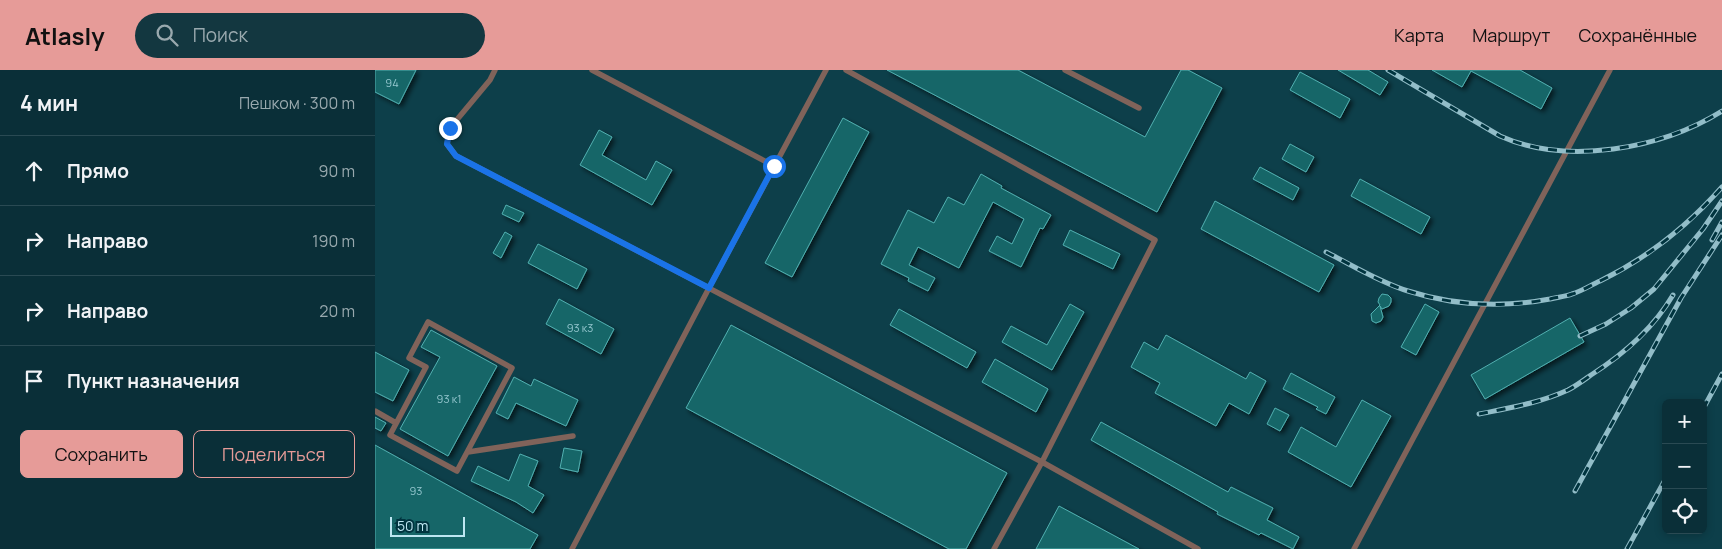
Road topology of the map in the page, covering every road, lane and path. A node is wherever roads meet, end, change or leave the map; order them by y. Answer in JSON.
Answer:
{"nodes":[{"id":1,"x":495,"y":70,"type":"edge"},
{"id":2,"x":592,"y":70,"type":"edge"},
{"id":3,"x":826,"y":70,"type":"edge"},
{"id":4,"x":846,"y":70,"type":"edge"},
{"id":5,"x":1065,"y":70,"type":"edge"},
{"id":6,"x":1610,"y":70,"type":"edge"},
{"id":7,"x":1139,"y":108,"type":"dead end"},
{"id":8,"x":774,"y":166,"type":"junction"},
{"id":9,"x":709,"y":288,"type":"junction"},
{"id":10,"x":375,"y":411,"type":"edge"},
{"id":11,"x":396,"y":423,"type":"junction"},
{"id":12,"x":573,"y":436,"type":"dead end"},
{"id":13,"x":468,"y":452,"type":"junction"},
{"id":14,"x":1042,"y":462,"type":"junction"},
{"id":15,"x":572,"y":549,"type":"edge"},
{"id":16,"x":995,"y":549,"type":"edge"},
{"id":17,"x":1198,"y":549,"type":"edge"},
{"id":18,"x":1354,"y":549,"type":"edge"}],
"edges":[{"from":1,"to":9,"type":"lane"},
{"from":2,"to":8,"type":"lane"},
{"from":3,"to":8,"type":"lane"},
{"from":4,"to":14,"type":"lane"},
{"from":5,"to":7,"type":"lane"},
{"from":6,"to":18,"type":"lane"},
{"from":8,"to":9,"type":"lane"},
{"from":9,"to":14,"type":"lane"},
{"from":9,"to":15,"type":"lane"},
{"from":10,"to":11,"type":"lane"},
{"from":11,"to":13,"type":"lane"},
{"from":11,"to":13,"type":"lane"},
{"from":12,"to":13,"type":"lane"},
{"from":14,"to":16,"type":"lane"},
{"from":14,"to":17,"type":"lane"}]}
